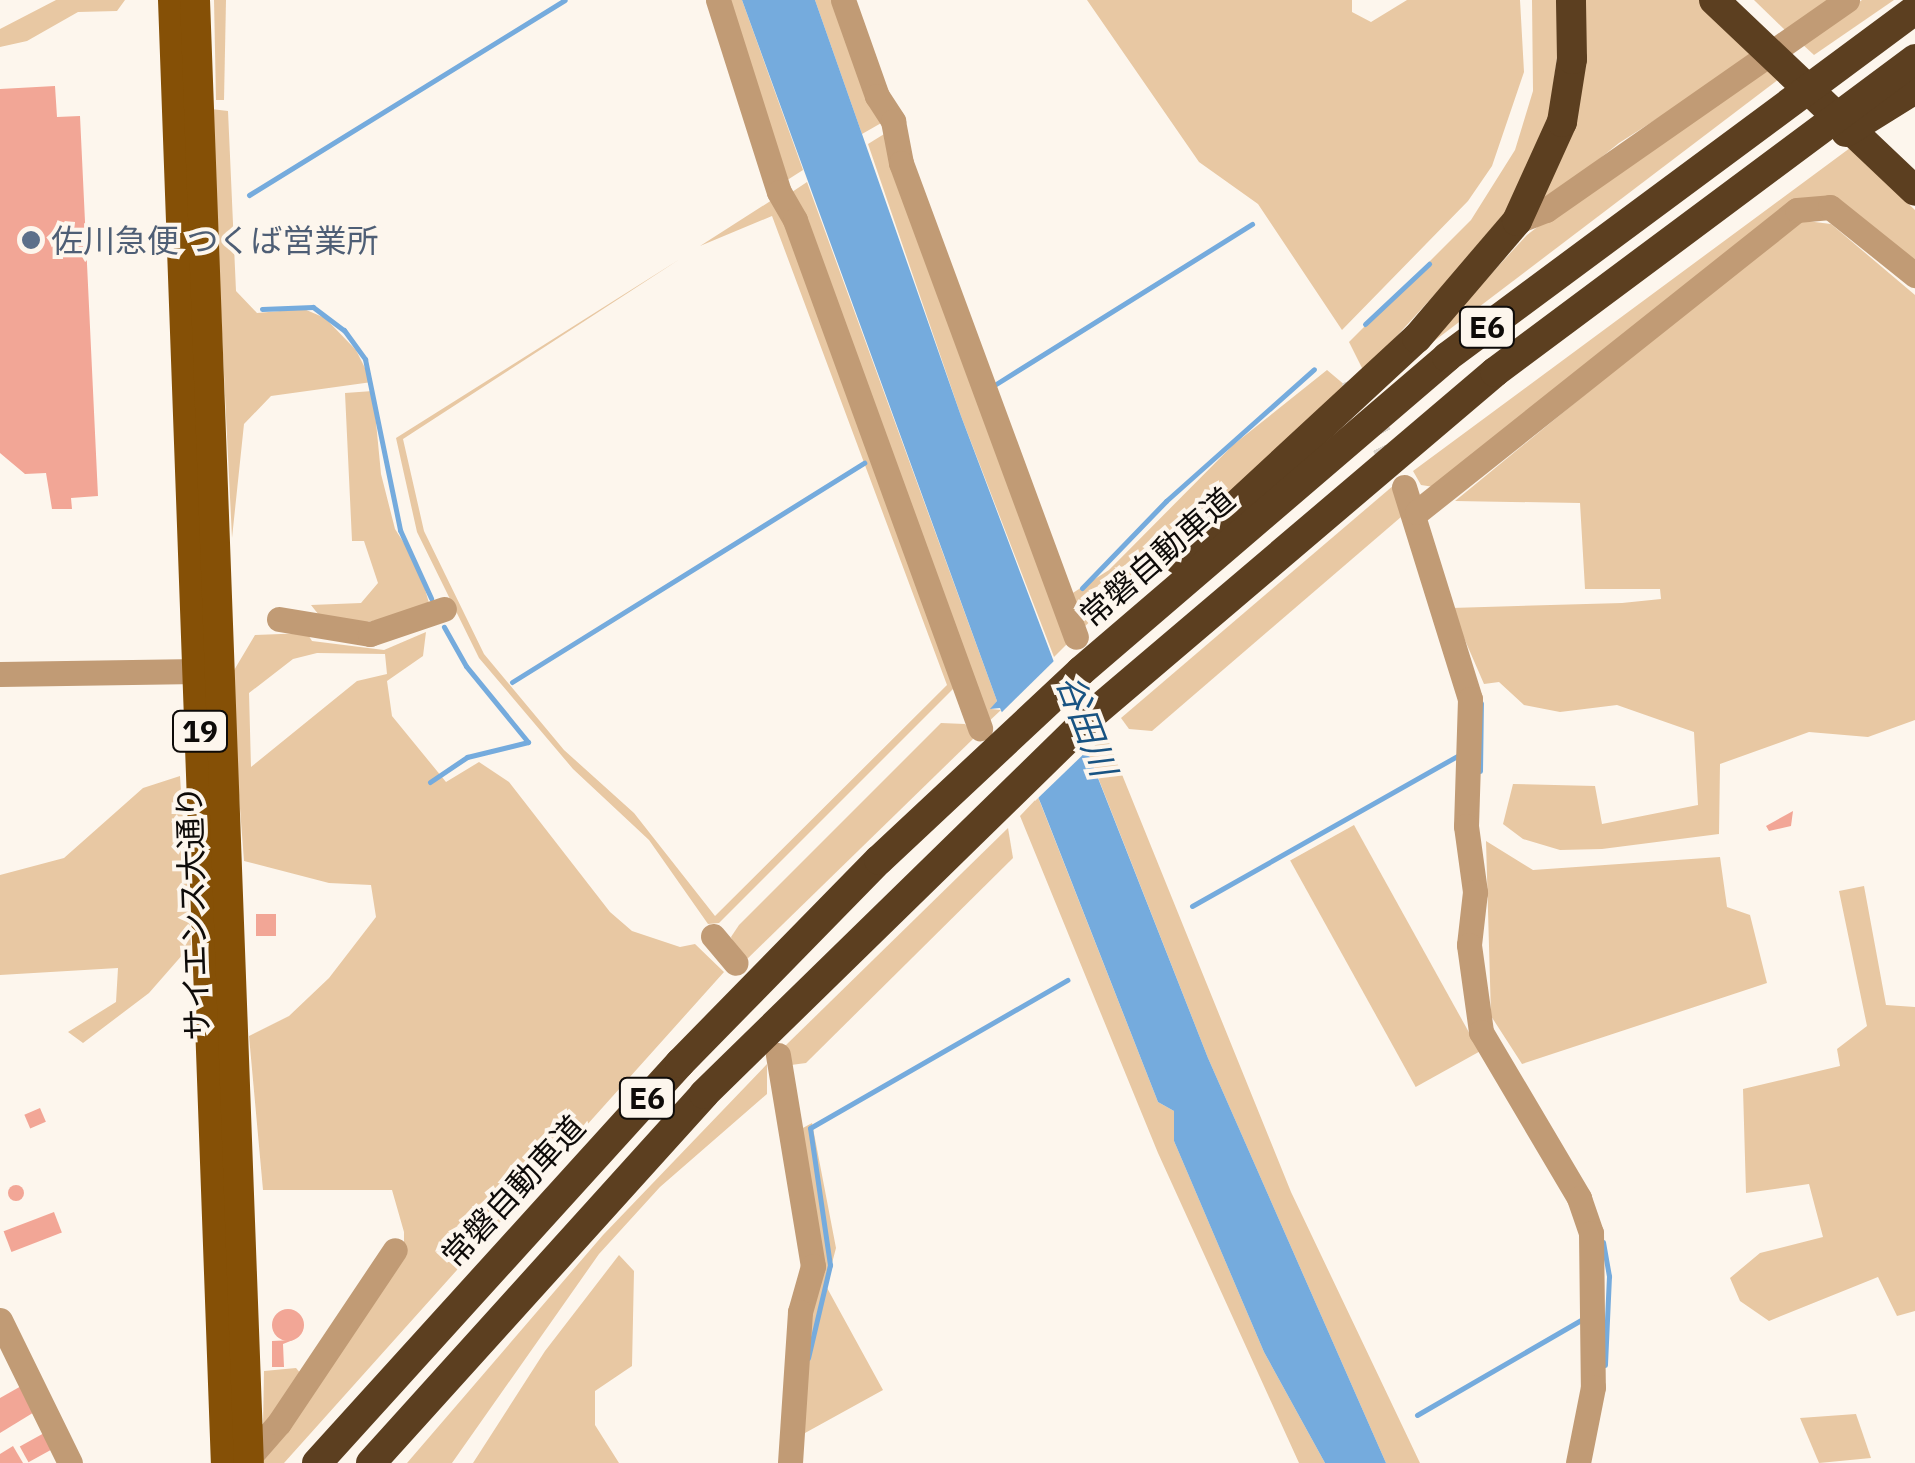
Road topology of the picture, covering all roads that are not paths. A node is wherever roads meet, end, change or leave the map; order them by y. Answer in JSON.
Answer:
{"nodes":[{"id":1,"x":173,"y":0,"type":"edge"},
{"id":2,"x":195,"y":0,"type":"edge"},
{"id":3,"x":718,"y":0,"type":"edge"},
{"id":4,"x":842,"y":0,"type":"edge"},
{"id":5,"x":1570,"y":0,"type":"edge"},
{"id":6,"x":1714,"y":0,"type":"edge"},
{"id":7,"x":1740,"y":0,"type":"edge"},
{"id":8,"x":1846,"y":0,"type":"edge"},
{"id":9,"x":1915,"y":10,"type":"edge"},
{"id":10,"x":1764,"y":35,"type":"junction"},
{"id":11,"x":1915,"y":59,"type":"edge"},
{"id":12,"x":1915,"y":89,"type":"edge"},
{"id":13,"x":1874,"y":140,"type":"junction"},
{"id":14,"x":1915,"y":166,"type":"edge"},
{"id":15,"x":1915,"y":191,"type":"edge"},
{"id":16,"x":1517,"y":221,"type":"junction"},
{"id":17,"x":1915,"y":275,"type":"edge"},
{"id":18,"x":1495,"y":372,"type":"junction"},
{"id":19,"x":1404,"y":488,"type":"tunnel mouth"},
{"id":20,"x":1417,"y":512,"type":"junction"},
{"id":21,"x":444,"y":609,"type":"dead end"},
{"id":22,"x":279,"y":619,"type":"dead end"},
{"id":23,"x":1078,"y":655,"type":"junction"},
{"id":24,"x":198,"y":671,"type":"junction"},
{"id":25,"x":0,"y":674,"type":"edge"},
{"id":26,"x":997,"y":737,"type":"junction"},
{"id":27,"x":713,"y":936,"type":"dead end"},
{"id":28,"x":736,"y":963,"type":"dead end"},
{"id":29,"x":778,"y":1055,"type":"dead end"},
{"id":30,"x":395,"y":1250,"type":"dead end"},
{"id":31,"x":0,"y":1320,"type":"edge"},
{"id":32,"x":242,"y":1460,"type":"edge"},
{"id":33,"x":70,"y":1463,"type":"edge"},
{"id":34,"x":317,"y":1463,"type":"edge"},
{"id":35,"x":372,"y":1463,"type":"edge"},
{"id":36,"x":790,"y":1463,"type":"edge"},
{"id":37,"x":1578,"y":1463,"type":"edge"}],
"edges":[{"from":1,"to":24,"type":"main road","name":"サイエンス大通り","number":"19"},
{"from":2,"to":32,"type":"main road","name":"サイエンス大通り","number":"19"},
{"from":3,"to":26,"type":"street"},
{"from":4,"to":23,"type":"street"},
{"from":5,"to":16,"type":"highway"},
{"from":6,"to":10,"type":"highway"},
{"from":7,"to":10,"type":"highway"},
{"from":8,"to":16,"type":"street"},
{"from":9,"to":23,"type":"highway","name":"常磐自動車道","number":"E6"},
{"from":10,"to":13,"type":"highway"},
{"from":11,"to":18,"type":"highway","number":"E6"},
{"from":12,"to":18,"type":"highway"},
{"from":13,"to":14,"type":"highway"},
{"from":13,"to":15,"type":"highway"},
{"from":16,"to":23,"type":"highway"},
{"from":17,"to":20,"type":"street"},
{"from":18,"to":35,"type":"highway","number":"E6"},
{"from":19,"to":20,"type":"street"},
{"from":20,"to":37,"type":"street"},
{"from":21,"to":22,"type":"street"},
{"from":23,"to":26,"type":"highway","name":"常磐自動車道"},
{"from":24,"to":25,"type":"street"},
{"from":24,"to":32,"type":"main road","name":"サイエンス大通り","number":"19"},
{"from":26,"to":34,"type":"highway","name":"常磐自動車道","number":"E6"},
{"from":27,"to":28,"type":"street"},
{"from":29,"to":36,"type":"street"},
{"from":30,"to":32,"type":"street"},
{"from":31,"to":33,"type":"street"}]}
